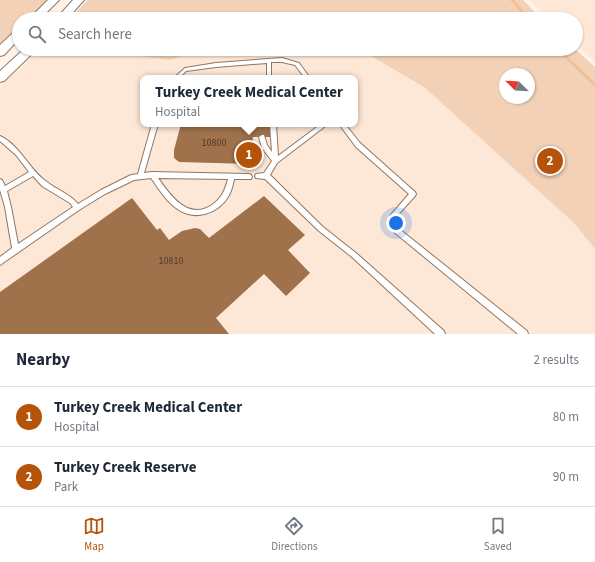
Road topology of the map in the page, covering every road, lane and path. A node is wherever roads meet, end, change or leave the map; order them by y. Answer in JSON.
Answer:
{"nodes":[{"id":1,"x":54,"y":0,"type":"edge"},
{"id":2,"x":79,"y":0,"type":"edge"},
{"id":3,"x":41,"y":12,"type":"edge"},
{"id":4,"x":68,"y":12,"type":"edge"},
{"id":5,"x":12,"y":41,"type":"edge"},
{"id":6,"x":0,"y":52,"type":"edge"},
{"id":7,"x":24,"y":56,"type":"edge"},
{"id":8,"x":269,"y":61,"type":"junction"},
{"id":9,"x":179,"y":75,"type":"edge"},
{"id":10,"x":269,"y":75,"type":"edge"},
{"id":11,"x":306,"y":75,"type":"edge"},
{"id":12,"x":0,"y":78,"type":"edge"},
{"id":13,"x":154,"y":127,"type":"edge"},
{"id":14,"x":273,"y":127,"type":"edge"},
{"id":15,"x":321,"y":127,"type":"edge"},
{"id":16,"x":344,"y":127,"type":"edge"},
{"id":17,"x":262,"y":137,"type":"dead end"},
{"id":18,"x":0,"y":138,"type":"edge"},
{"id":19,"x":275,"y":161,"type":"junction"},
{"id":20,"x":33,"y":173,"type":"junction"},
{"id":21,"x":152,"y":175,"type":"junction"},
{"id":22,"x":140,"y":176,"type":"junction"},
{"id":23,"x":231,"y":177,"type":"junction"},
{"id":24,"x":249,"y":177,"type":"dead end"},
{"id":25,"x":0,"y":182,"type":"edge"},
{"id":26,"x":4,"y":190,"type":"junction"},
{"id":27,"x":77,"y":208,"type":"junction"},
{"id":28,"x":16,"y":249,"type":"junction"},
{"id":29,"x":0,"y":261,"type":"edge"},
{"id":30,"x":441,"y":334,"type":"edge"},
{"id":31,"x":524,"y":334,"type":"edge"}],
"edges":[{"from":1,"to":3,"type":"street"},
{"from":2,"to":4,"type":"street"},
{"from":5,"to":6,"type":"street"},
{"from":7,"to":12,"type":"street"},
{"from":8,"to":9,"type":"lane"},
{"from":8,"to":10,"type":"lane"},
{"from":8,"to":11,"type":"lane"},
{"from":13,"to":22,"type":"lane"},
{"from":14,"to":19,"type":"lane"},
{"from":15,"to":19,"type":"lane"},
{"from":16,"to":31,"type":"lane"},
{"from":17,"to":19,"type":"lane"},
{"from":18,"to":20,"type":"lane"},
{"from":19,"to":30,"type":"lane"},
{"from":20,"to":26,"type":"lane"},
{"from":20,"to":27,"type":"lane"},
{"from":21,"to":22,"type":"lane"},
{"from":21,"to":23,"type":"lane"},
{"from":21,"to":23,"type":"lane"},
{"from":22,"to":27,"type":"lane"},
{"from":23,"to":24,"type":"lane"},
{"from":25,"to":26,"type":"lane"},
{"from":26,"to":28,"type":"lane"},
{"from":27,"to":28,"type":"lane"},
{"from":28,"to":29,"type":"lane"}]}
